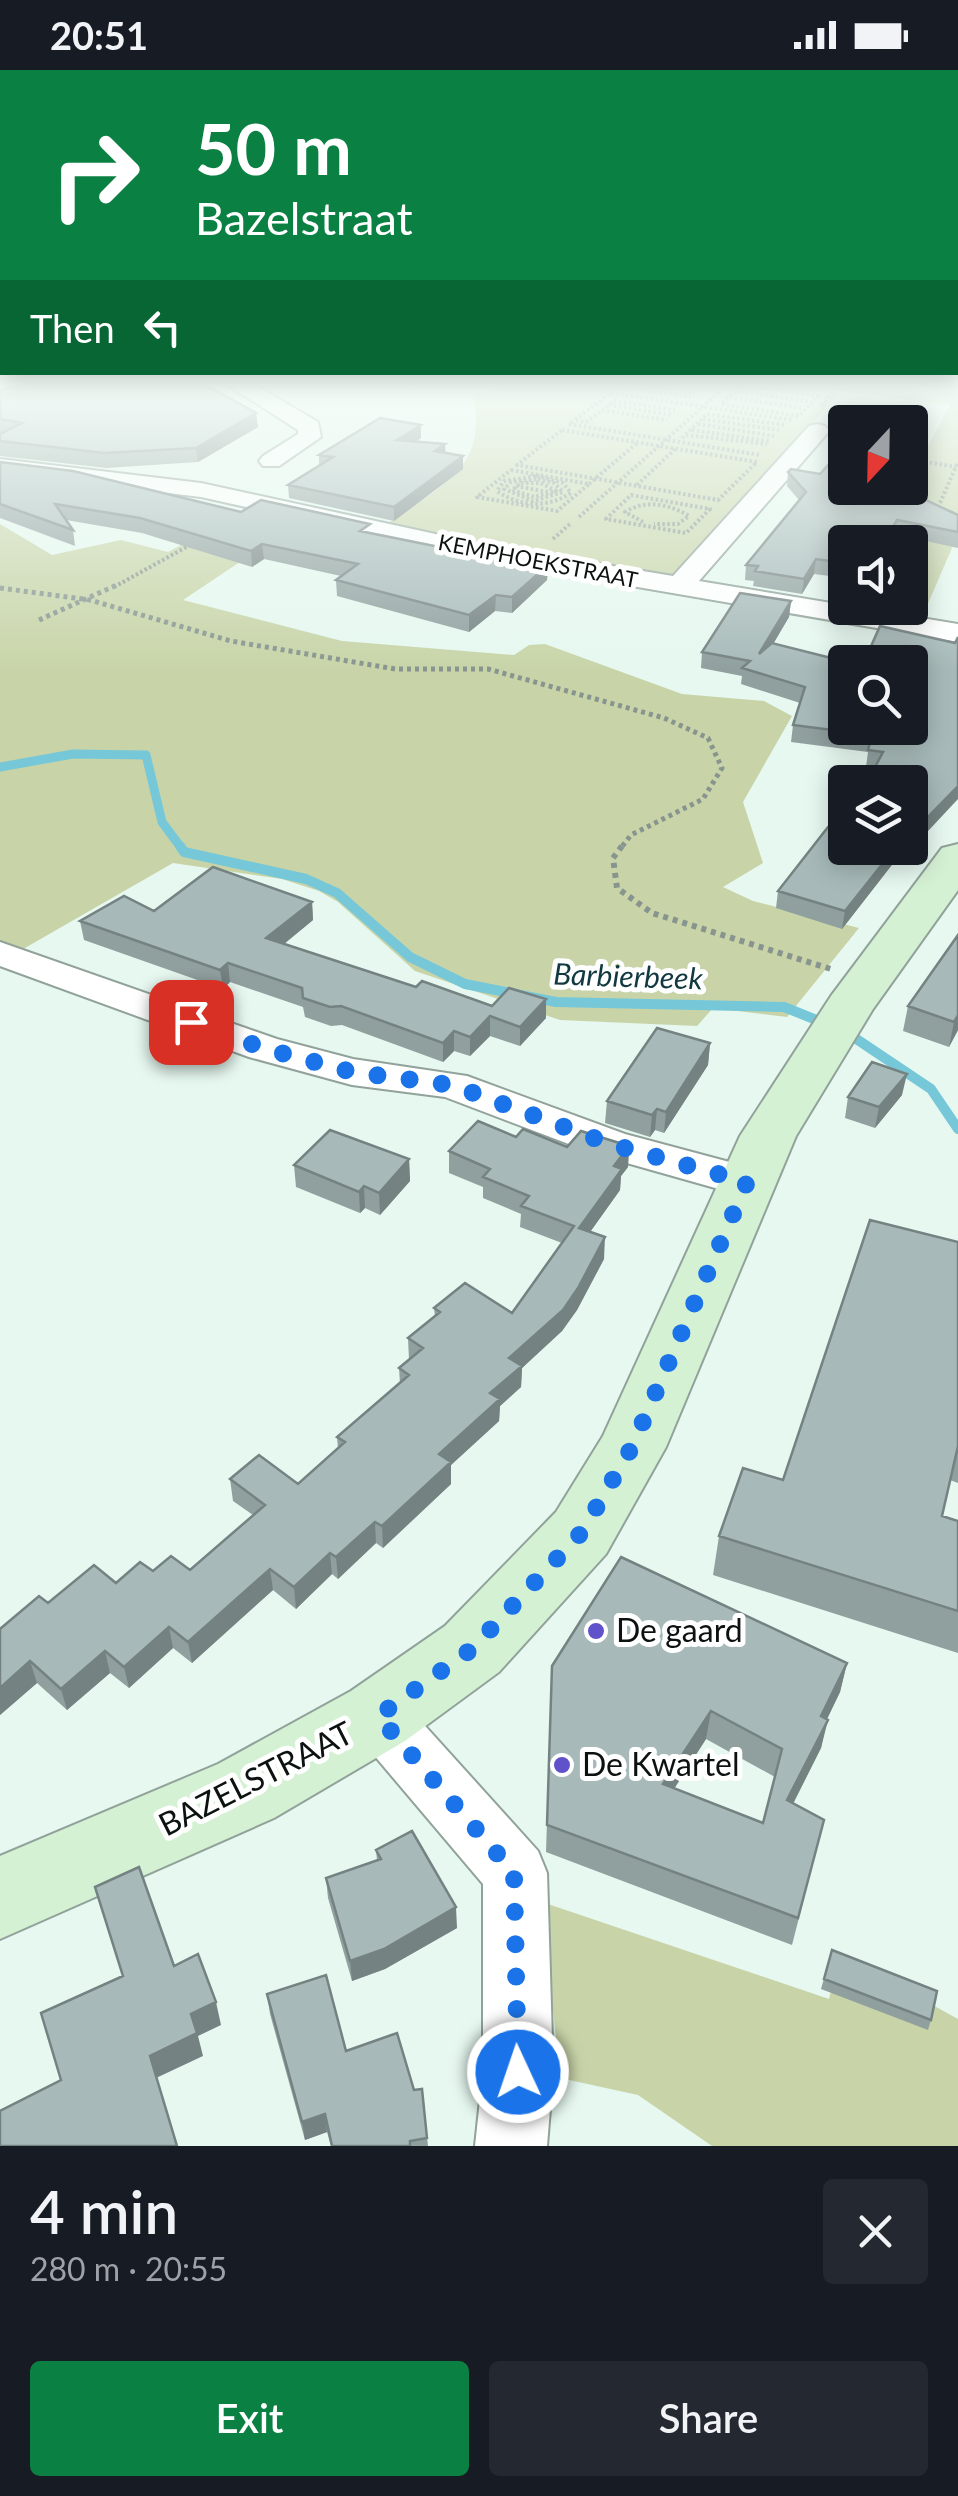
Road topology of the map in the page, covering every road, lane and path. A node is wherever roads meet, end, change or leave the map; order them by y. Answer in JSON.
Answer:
{"nodes":[{"id":1,"x":83,"y":476,"type":"edge"},
{"id":2,"x":257,"y":476,"type":"edge"},
{"id":3,"x":578,"y":476,"type":"edge"},
{"id":4,"x":599,"y":476,"type":"edge"},
{"id":5,"x":624,"y":476,"type":"edge"},
{"id":6,"x":648,"y":476,"type":"edge"},
{"id":7,"x":743,"y":476,"type":"edge"},
{"id":8,"x":762,"y":476,"type":"edge"},
{"id":9,"x":952,"y":476,"type":"edge"},
{"id":10,"x":595,"y":479,"type":"junction"},
{"id":11,"x":249,"y":482,"type":"junction"},
{"id":12,"x":618,"y":482,"type":"junction"},
{"id":13,"x":501,"y":484,"type":"junction"},
{"id":14,"x":589,"y":484,"type":"junction"},
{"id":15,"x":517,"y":486,"type":"junction"},
{"id":16,"x":638,"y":486,"type":"junction"},
{"id":17,"x":533,"y":490,"type":"junction"},
{"id":18,"x":547,"y":492,"type":"junction"},
{"id":19,"x":558,"y":494,"type":"junction"},
{"id":20,"x":631,"y":495,"type":"junction"},
{"id":21,"x":571,"y":496,"type":"junction"},
{"id":22,"x":668,"y":504,"type":"junction"},
{"id":23,"x":618,"y":507,"type":"junction"},
{"id":24,"x":629,"y":509,"type":"junction"},
{"id":25,"x":578,"y":517,"type":"dead end"},
{"id":26,"x":647,"y":525,"type":"junction"},
{"id":27,"x":928,"y":531,"type":"edge"},
{"id":28,"x":0,"y":588,"type":"edge"},
{"id":29,"x":678,"y":588,"type":"junction"},
{"id":30,"x":90,"y":600,"type":"junction"},
{"id":31,"x":39,"y":620,"type":"dead end"},
{"id":32,"x":958,"y":633,"type":"edge"},
{"id":33,"x":958,"y":858,"type":"edge"},
{"id":34,"x":0,"y":953,"type":"edge"},
{"id":35,"x":845,"y":1016,"type":"junction"},
{"id":36,"x":747,"y":1182,"type":"junction"},
{"id":37,"x":378,"y":1716,"type":"junction"},
{"id":38,"x":0,"y":1898,"type":"edge"},
{"id":39,"x":511,"y":2146,"type":"edge"}],
"edges":[{"from":1,"to":11,"type":"street","name":"KEMPHOEKSTRAAT"},
{"from":2,"to":11,"type":"street"},
{"from":3,"to":10,"type":"path"},
{"from":4,"to":10,"type":"path"},
{"from":5,"to":12,"type":"path"},
{"from":6,"to":16,"type":"path"},
{"from":7,"to":16,"type":"path"},
{"from":8,"to":29,"type":"street"},
{"from":9,"to":27,"type":"path"},
{"from":10,"to":12,"type":"path"},
{"from":10,"to":14,"type":"path"},
{"from":11,"to":29,"type":"street","name":"KEMPHOEKSTRAAT"},
{"from":11,"to":30,"type":"path"},
{"from":12,"to":16,"type":"path"},
{"from":12,"to":25,"type":"path"},
{"from":13,"to":15,"type":"path"},
{"from":13,"to":17,"type":"path"},
{"from":13,"to":17,"type":"path"},
{"from":13,"to":17,"type":"path"},
{"from":14,"to":17,"type":"path"},
{"from":14,"to":21,"type":"path"},
{"from":15,"to":17,"type":"path"},
{"from":15,"to":17,"type":"path"},
{"from":15,"to":17,"type":"path"},
{"from":16,"to":20,"type":"path"},
{"from":17,"to":18,"type":"path"},
{"from":17,"to":18,"type":"path"},
{"from":17,"to":19,"type":"path"},
{"from":17,"to":19,"type":"path"},
{"from":17,"to":21,"type":"path"},
{"from":17,"to":21,"type":"path"},
{"from":17,"to":21,"type":"path"},
{"from":18,"to":19,"type":"path"},
{"from":19,"to":21,"type":"path"},
{"from":20,"to":22,"type":"path"},
{"from":20,"to":23,"type":"path"},
{"from":22,"to":24,"type":"path"},
{"from":22,"to":26,"type":"path"},
{"from":22,"to":26,"type":"path"},
{"from":23,"to":24,"type":"path"},
{"from":23,"to":26,"type":"path"},
{"from":24,"to":26,"type":"path"},
{"from":28,"to":30,"type":"path"},
{"from":29,"to":32,"type":"street","name":"KEMPHOEKSTRAAT"},
{"from":30,"to":31,"type":"path"},
{"from":30,"to":35,"type":"path"},
{"from":33,"to":35,"type":"main road","name":"BAZELSTRAAT"},
{"from":34,"to":36,"type":"street"},
{"from":35,"to":36,"type":"main road","name":"BAZELSTRAAT"},
{"from":36,"to":37,"type":"main road","name":"BAZELSTRAAT"},
{"from":37,"to":38,"type":"main road","name":"BAZELSTRAAT"},
{"from":37,"to":39,"type":"street"}]}
